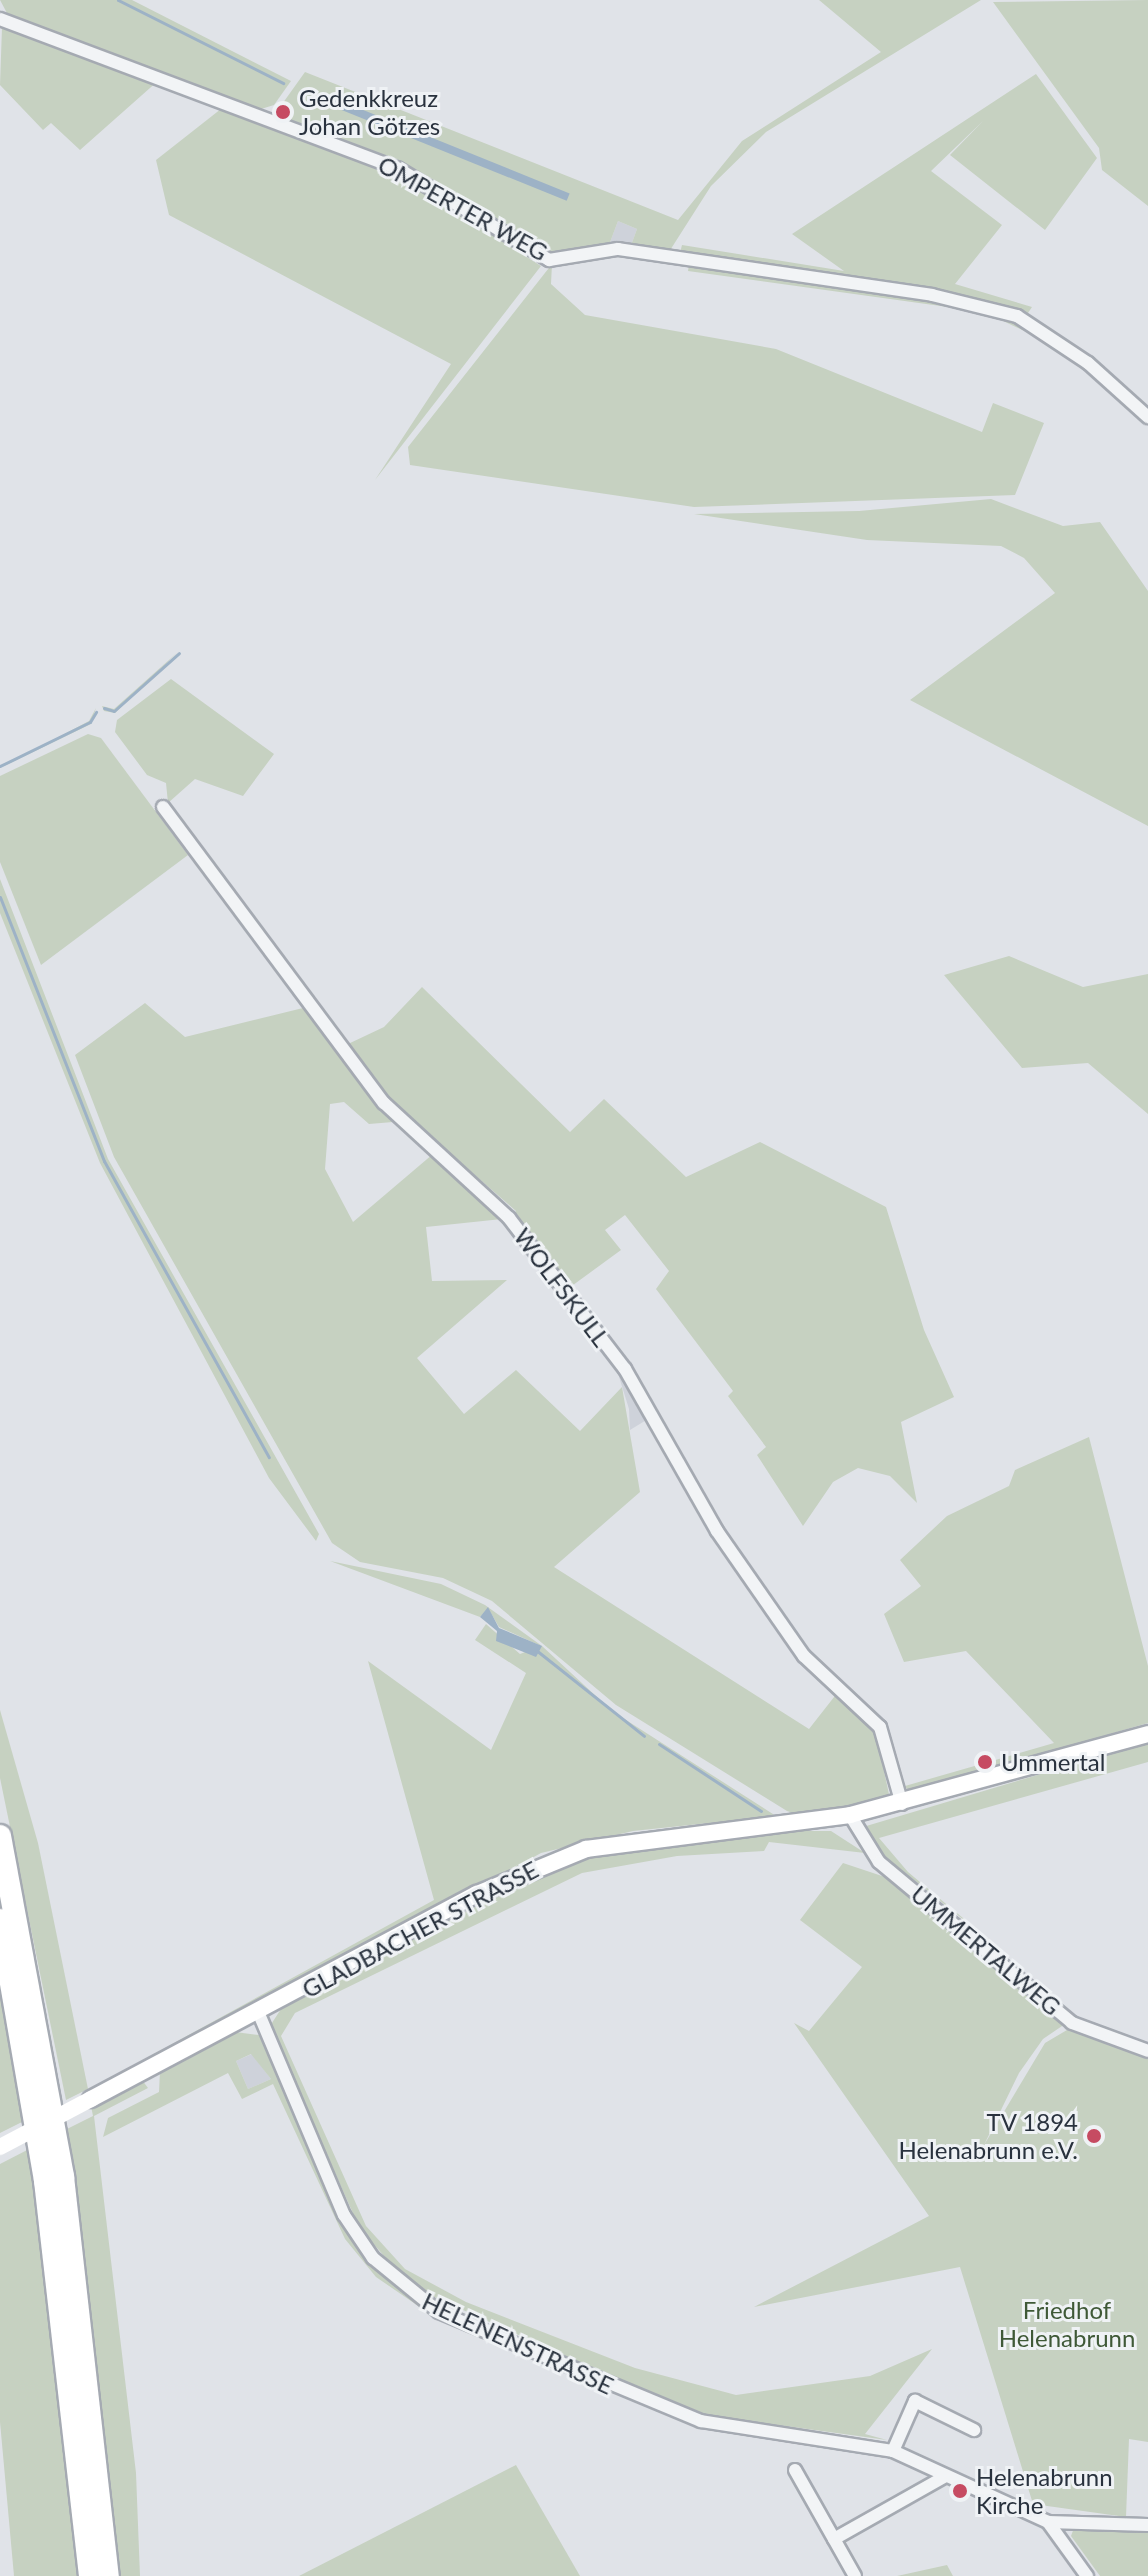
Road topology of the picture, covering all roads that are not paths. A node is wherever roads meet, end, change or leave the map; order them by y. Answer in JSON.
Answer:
{"nodes":[{"id":1,"x":0,"y":19,"type":"edge"},
{"id":2,"x":1148,"y":417,"type":"edge"},
{"id":3,"x":163,"y":807,"type":"dead end"},
{"id":4,"x":1148,"y":1734,"type":"edge"},
{"id":5,"x":902,"y":1804,"type":"junction"},
{"id":6,"x":850,"y":1815,"type":"junction"},
{"id":7,"x":0,"y":1836,"type":"edge"},
{"id":8,"x":0,"y":1920,"type":"edge"},
{"id":9,"x":259,"y":2014,"type":"junction"},
{"id":10,"x":1148,"y":2051,"type":"edge"},
{"id":11,"x":0,"y":2147,"type":"edge"},
{"id":12,"x":974,"y":2430,"type":"dead end"},
{"id":13,"x":893,"y":2451,"type":"junction"},
{"id":14,"x":795,"y":2470,"type":"dead end"},
{"id":15,"x":944,"y":2477,"type":"junction"},
{"id":16,"x":1048,"y":2522,"type":"junction"},
{"id":17,"x":1148,"y":2525,"type":"edge"},
{"id":18,"x":834,"y":2539,"type":"junction"},
{"id":19,"x":90,"y":2576,"type":"edge"},
{"id":20,"x":108,"y":2576,"type":"edge"},
{"id":21,"x":855,"y":2576,"type":"edge"},
{"id":22,"x":1087,"y":2576,"type":"edge"}],
"edges":[{"from":1,"to":2,"type":"street","name":"OMPERTER WEG"},
{"from":3,"to":5,"type":"street","name":"WOLFSKULL"},
{"from":4,"to":5,"type":"main road","name":"GLADBACHER STRASSE"},
{"from":5,"to":6,"type":"main road","name":"GLADBACHER STRASSE"},
{"from":6,"to":9,"type":"main road","name":"GLADBACHER STRASSE"},
{"from":6,"to":10,"type":"street","name":"UMMERTALWEG"},
{"from":7,"to":20,"type":"highway"},
{"from":8,"to":19,"type":"highway"},
{"from":9,"to":11,"type":"main road","name":"GLADBACHER STRASSE","bridge":true},
{"from":9,"to":13,"type":"street","name":"HELENENSTRASSE"},
{"from":12,"to":13,"type":"street"},
{"from":13,"to":15,"type":"street","name":"HELENENSTRASSE"},
{"from":14,"to":18,"type":"street"},
{"from":15,"to":16,"type":"street","name":"HELENENSTRASSE"},
{"from":15,"to":18,"type":"street"},
{"from":16,"to":17,"type":"street","name":"HELENENSTRASSE"},
{"from":16,"to":22,"type":"street"},
{"from":18,"to":21,"type":"street"}]}
